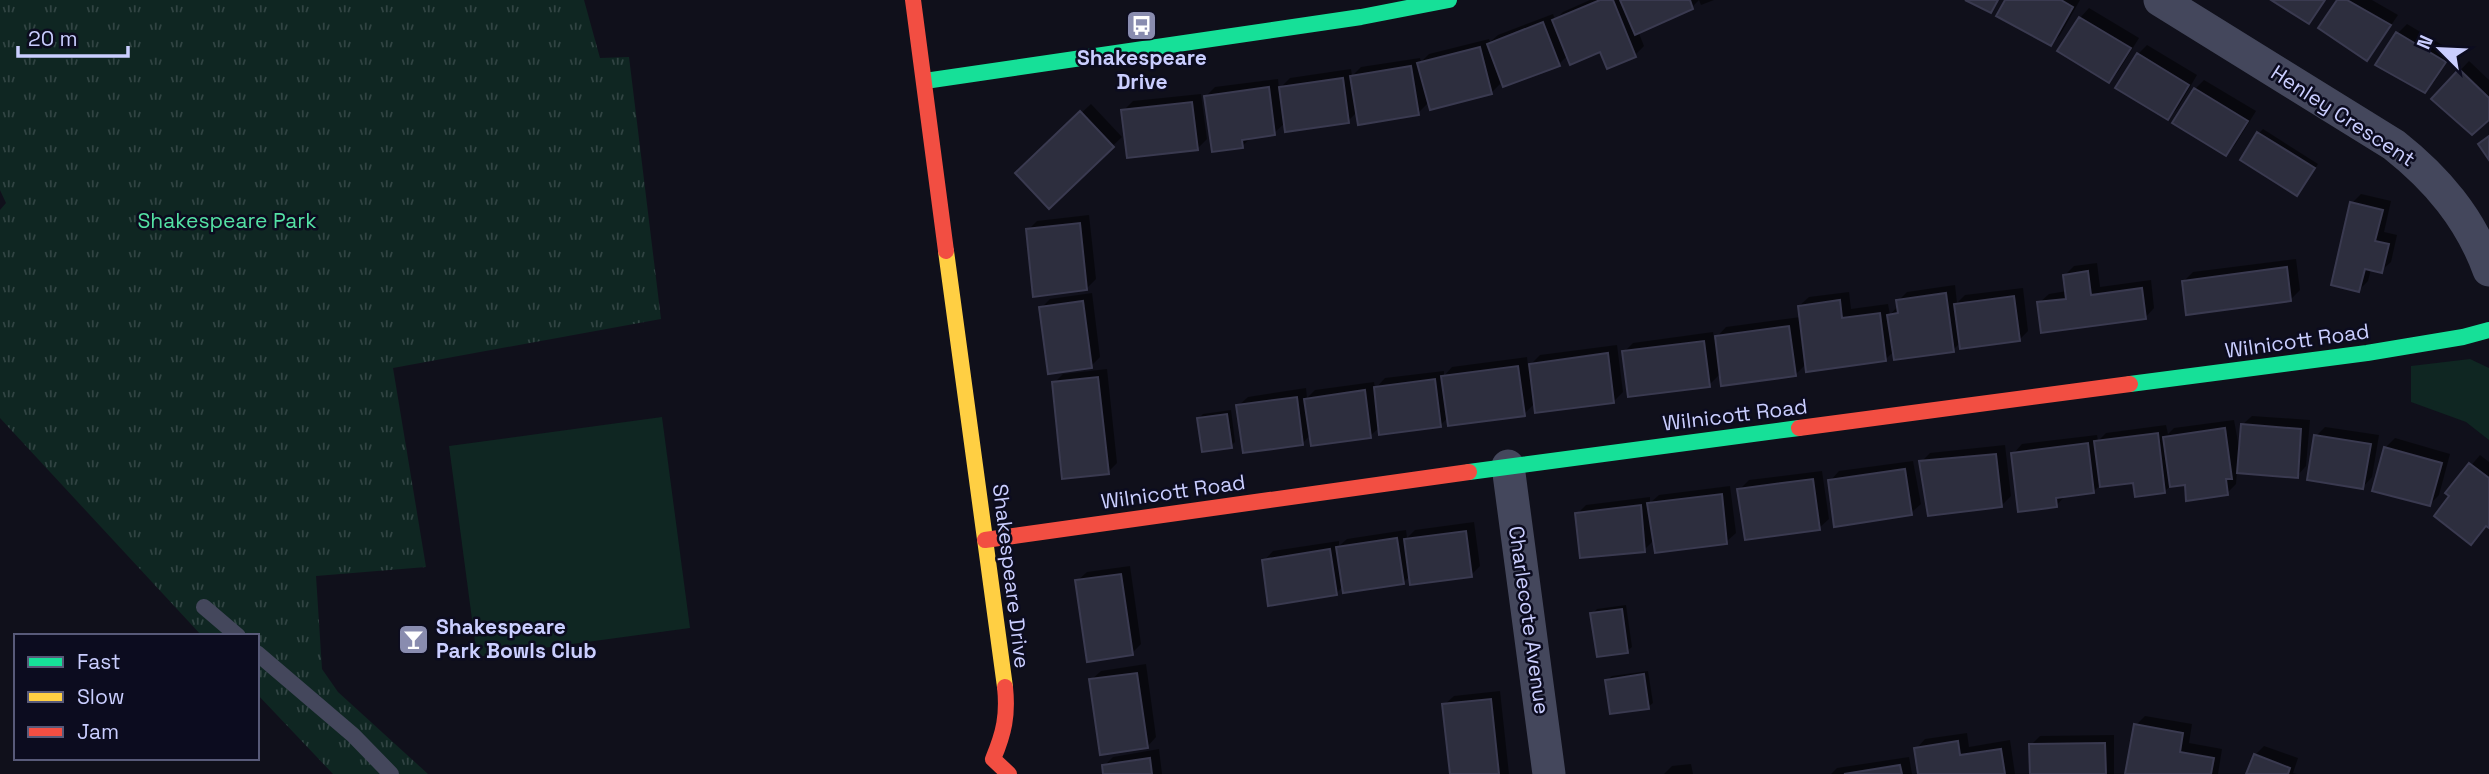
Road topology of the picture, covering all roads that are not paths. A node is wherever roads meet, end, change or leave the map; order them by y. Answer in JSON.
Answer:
{"nodes":[{"id":1,"x":913,"y":0,"type":"edge"},
{"id":2,"x":1449,"y":0,"type":"edge"},
{"id":3,"x":2160,"y":0,"type":"edge"},
{"id":4,"x":925,"y":80,"type":"junction"},
{"id":5,"x":2489,"y":270,"type":"edge"},
{"id":6,"x":2489,"y":330,"type":"edge"},
{"id":7,"x":1508,"y":466,"type":"junction"},
{"id":8,"x":985,"y":540,"type":"junction"},
{"id":9,"x":204,"y":607,"type":"dead end"},
{"id":10,"x":235,"y":634,"type":"edge"},
{"id":11,"x":259,"y":655,"type":"edge"},
{"id":12,"x":992,"y":769,"type":"edge"},
{"id":13,"x":391,"y":774,"type":"edge"},
{"id":14,"x":1549,"y":774,"type":"edge"}],
"edges":[{"from":1,"to":4,"type":"street","name":"Shakespeare Drive"},
{"from":2,"to":4,"type":"street"},
{"from":3,"to":5,"type":"street","name":"Henley Crescent"},
{"from":4,"to":8,"type":"street","name":"Shakespeare Drive"},
{"from":6,"to":7,"type":"street","name":"Wilnicott Road"},
{"from":7,"to":8,"type":"street","name":"Wilnicott Road"},
{"from":7,"to":14,"type":"street","name":"Charlecote Avenue"},
{"from":8,"to":12,"type":"street","name":"Shakespeare Drive"},
{"from":9,"to":10,"type":"lane"},
{"from":11,"to":13,"type":"lane"}]}
